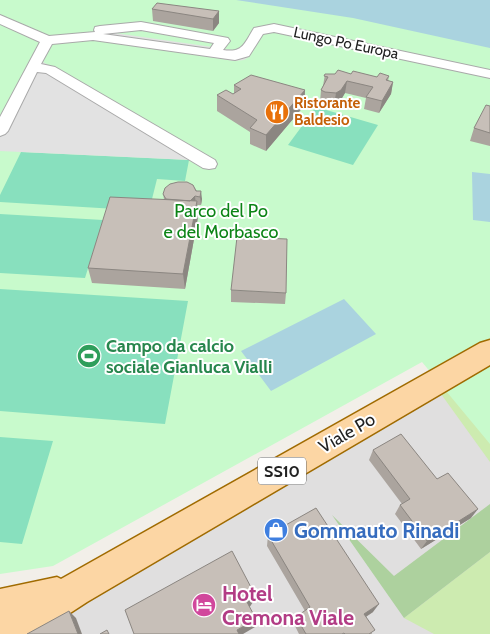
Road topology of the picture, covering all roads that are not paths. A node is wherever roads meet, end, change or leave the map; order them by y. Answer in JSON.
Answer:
{"nodes":[{"id":1,"x":0,"y":19,"type":"edge"},
{"id":2,"x":47,"y":40,"type":"junction"},
{"id":3,"x":32,"y":67,"type":"junction"},
{"id":4,"x":490,"y":74,"type":"edge"},
{"id":5,"x":0,"y":131,"type":"edge"},
{"id":6,"x":209,"y":164,"type":"dead end"},
{"id":7,"x":490,"y":351,"type":"edge"},
{"id":8,"x":75,"y":590,"type":"junction"},
{"id":9,"x":0,"y":607,"type":"edge"},
{"id":10,"x":5,"y":634,"type":"edge"}],
"edges":[{"from":1,"to":2,"type":"street"},
{"from":2,"to":3,"type":"street"},
{"from":2,"to":4,"type":"street","name":"Lungo Po Europa"},
{"from":3,"to":5,"type":"street"},
{"from":3,"to":6,"type":"street"},
{"from":7,"to":8,"type":"main road","name":"Viale Po","number":"SS10"},
{"from":8,"to":9,"type":"main road"},
{"from":8,"to":10,"type":"main road"}]}
